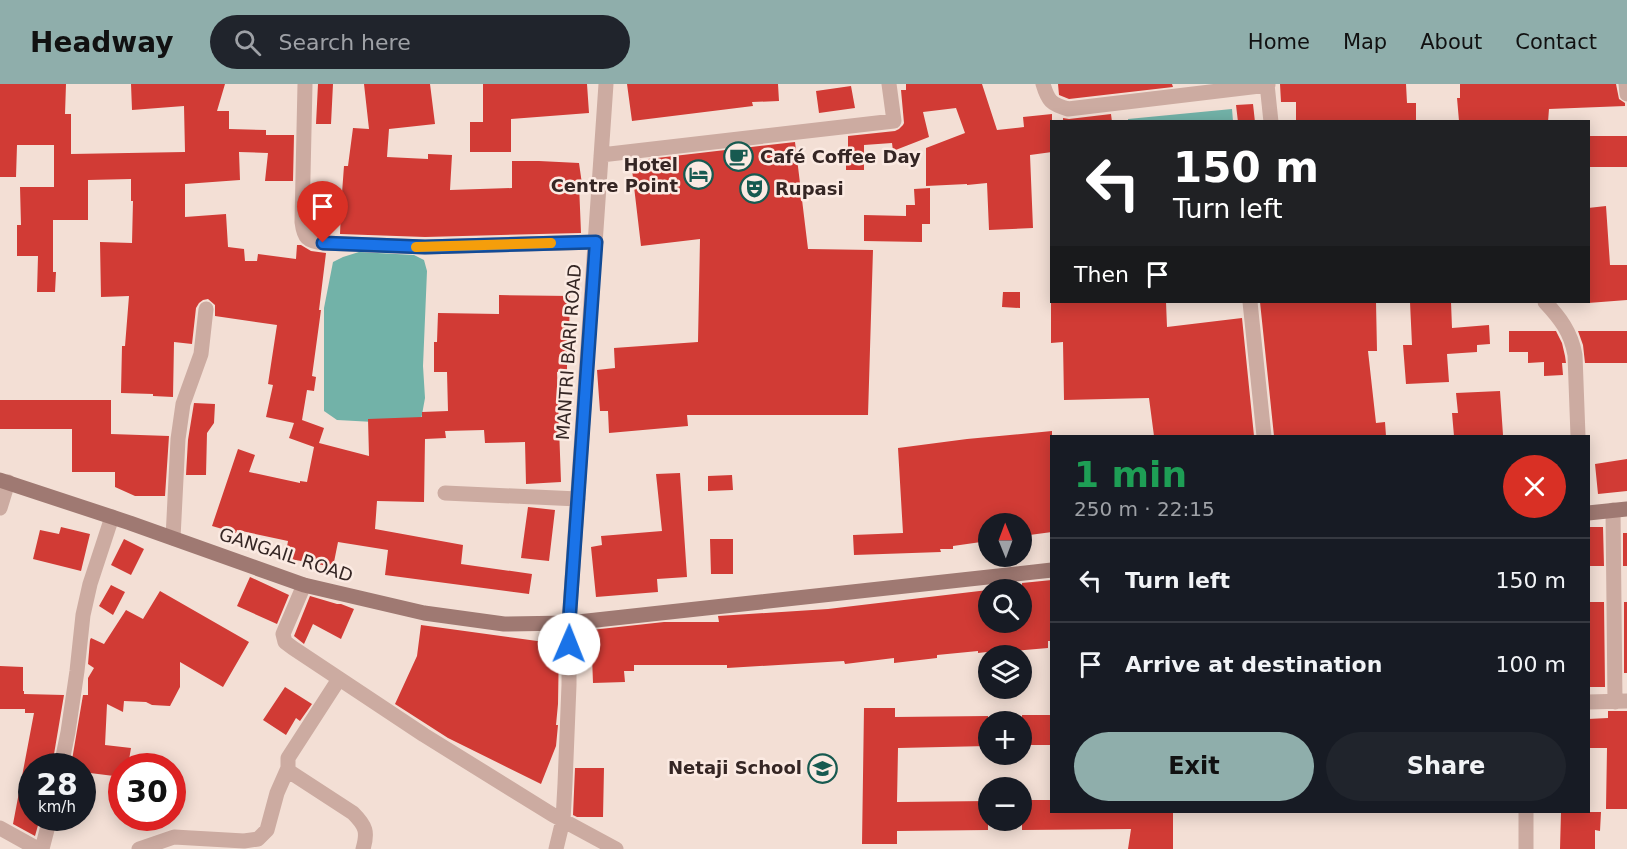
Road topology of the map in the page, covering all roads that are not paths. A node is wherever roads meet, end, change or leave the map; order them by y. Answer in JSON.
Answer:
{"nodes":[{"id":1,"x":305,"y":84,"type":"edge"},
{"id":2,"x":606,"y":84,"type":"edge"},
{"id":3,"x":889,"y":84,"type":"edge"},
{"id":4,"x":1043,"y":84,"type":"edge"},
{"id":5,"x":1268,"y":84,"type":"edge"},
{"id":6,"x":1626,"y":84,"type":"edge"},
{"id":7,"x":1627,"y":94,"type":"edge"},
{"id":8,"x":1271,"y":120,"type":"edge"},
{"id":9,"x":601,"y":155,"type":"junction"},
{"id":10,"x":596,"y":242,"type":"junction"},
{"id":11,"x":1250,"y":303,"type":"edge"},
{"id":12,"x":1546,"y":303,"type":"edge"},
{"id":13,"x":206,"y":309,"type":"dead end"},
{"id":14,"x":1264,"y":435,"type":"edge"},
{"id":15,"x":1578,"y":435,"type":"edge"},
{"id":16,"x":4,"y":481,"type":"edge"},
{"id":17,"x":445,"y":493,"type":"dead end"},
{"id":18,"x":578,"y":499,"type":"junction"},
{"id":19,"x":0,"y":508,"type":"edge"},
{"id":20,"x":1620,"y":510,"type":"edge"},
{"id":21,"x":1590,"y":513,"type":"edge"},
{"id":22,"x":112,"y":517,"type":"junction"},
{"id":23,"x":173,"y":538,"type":"junction"},
{"id":24,"x":1050,"y":570,"type":"edge"},
{"id":25,"x":304,"y":585,"type":"junction"},
{"id":26,"x":569,"y":624,"type":"junction"},
{"id":27,"x":339,"y":679,"type":"junction"},
{"id":28,"x":1621,"y":701,"type":"edge"},
{"id":29,"x":1590,"y":702,"type":"edge"},
{"id":30,"x":63,"y":753,"type":"edge"},
{"id":31,"x":288,"y":768,"type":"junction"},
{"id":32,"x":1526,"y":813,"type":"edge"},
{"id":33,"x":563,"y":820,"type":"junction"},
{"id":34,"x":0,"y":828,"type":"edge"},
{"id":35,"x":46,"y":831,"type":"edge"},
{"id":36,"x":40,"y":849,"type":"edge"},
{"id":37,"x":139,"y":849,"type":"edge"},
{"id":38,"x":363,"y":849,"type":"edge"},
{"id":39,"x":556,"y":849,"type":"edge"},
{"id":40,"x":616,"y":849,"type":"edge"},
{"id":41,"x":1526,"y":849,"type":"edge"}],
"edges":[{"from":1,"to":10,"type":"street"},
{"from":2,"to":9,"type":"street","name":"MANTRI BARI ROAD"},
{"from":3,"to":9,"type":"street"},
{"from":4,"to":5,"type":"street"},
{"from":5,"to":8,"type":"street"},
{"from":6,"to":7,"type":"street"},
{"from":9,"to":10,"type":"street","name":"MANTRI BARI ROAD"},
{"from":10,"to":18,"type":"street","name":"MANTRI BARI ROAD"},
{"from":11,"to":14,"type":"street"},
{"from":12,"to":15,"type":"street"},
{"from":13,"to":23,"type":"street"},
{"from":16,"to":19,"type":"street"},
{"from":16,"to":22,"type":"street","name":"GANGAIL ROAD"},
{"from":17,"to":18,"type":"street"},
{"from":18,"to":26,"type":"street","name":"MANTRI BARI ROAD"},
{"from":20,"to":21,"type":"street"},
{"from":20,"to":28,"type":"street"},
{"from":22,"to":23,"type":"street","name":"GANGAIL ROAD"},
{"from":22,"to":30,"type":"street"},
{"from":23,"to":25,"type":"street","name":"GANGAIL ROAD"},
{"from":24,"to":26,"type":"street","name":"GANGAIL ROAD"},
{"from":25,"to":26,"type":"street","name":"GANGAIL ROAD"},
{"from":25,"to":27,"type":"street"},
{"from":26,"to":33,"type":"street","name":"MANTRI BARI ROAD"},
{"from":27,"to":31,"type":"street"},
{"from":27,"to":33,"type":"street"},
{"from":28,"to":29,"type":"street"},
{"from":31,"to":37,"type":"street"},
{"from":31,"to":38,"type":"street"},
{"from":32,"to":41,"type":"street"},
{"from":33,"to":39,"type":"street","name":"MANTRI BARI ROAD"},
{"from":33,"to":40,"type":"street"},
{"from":34,"to":36,"type":"street"},
{"from":35,"to":36,"type":"street"}]}
